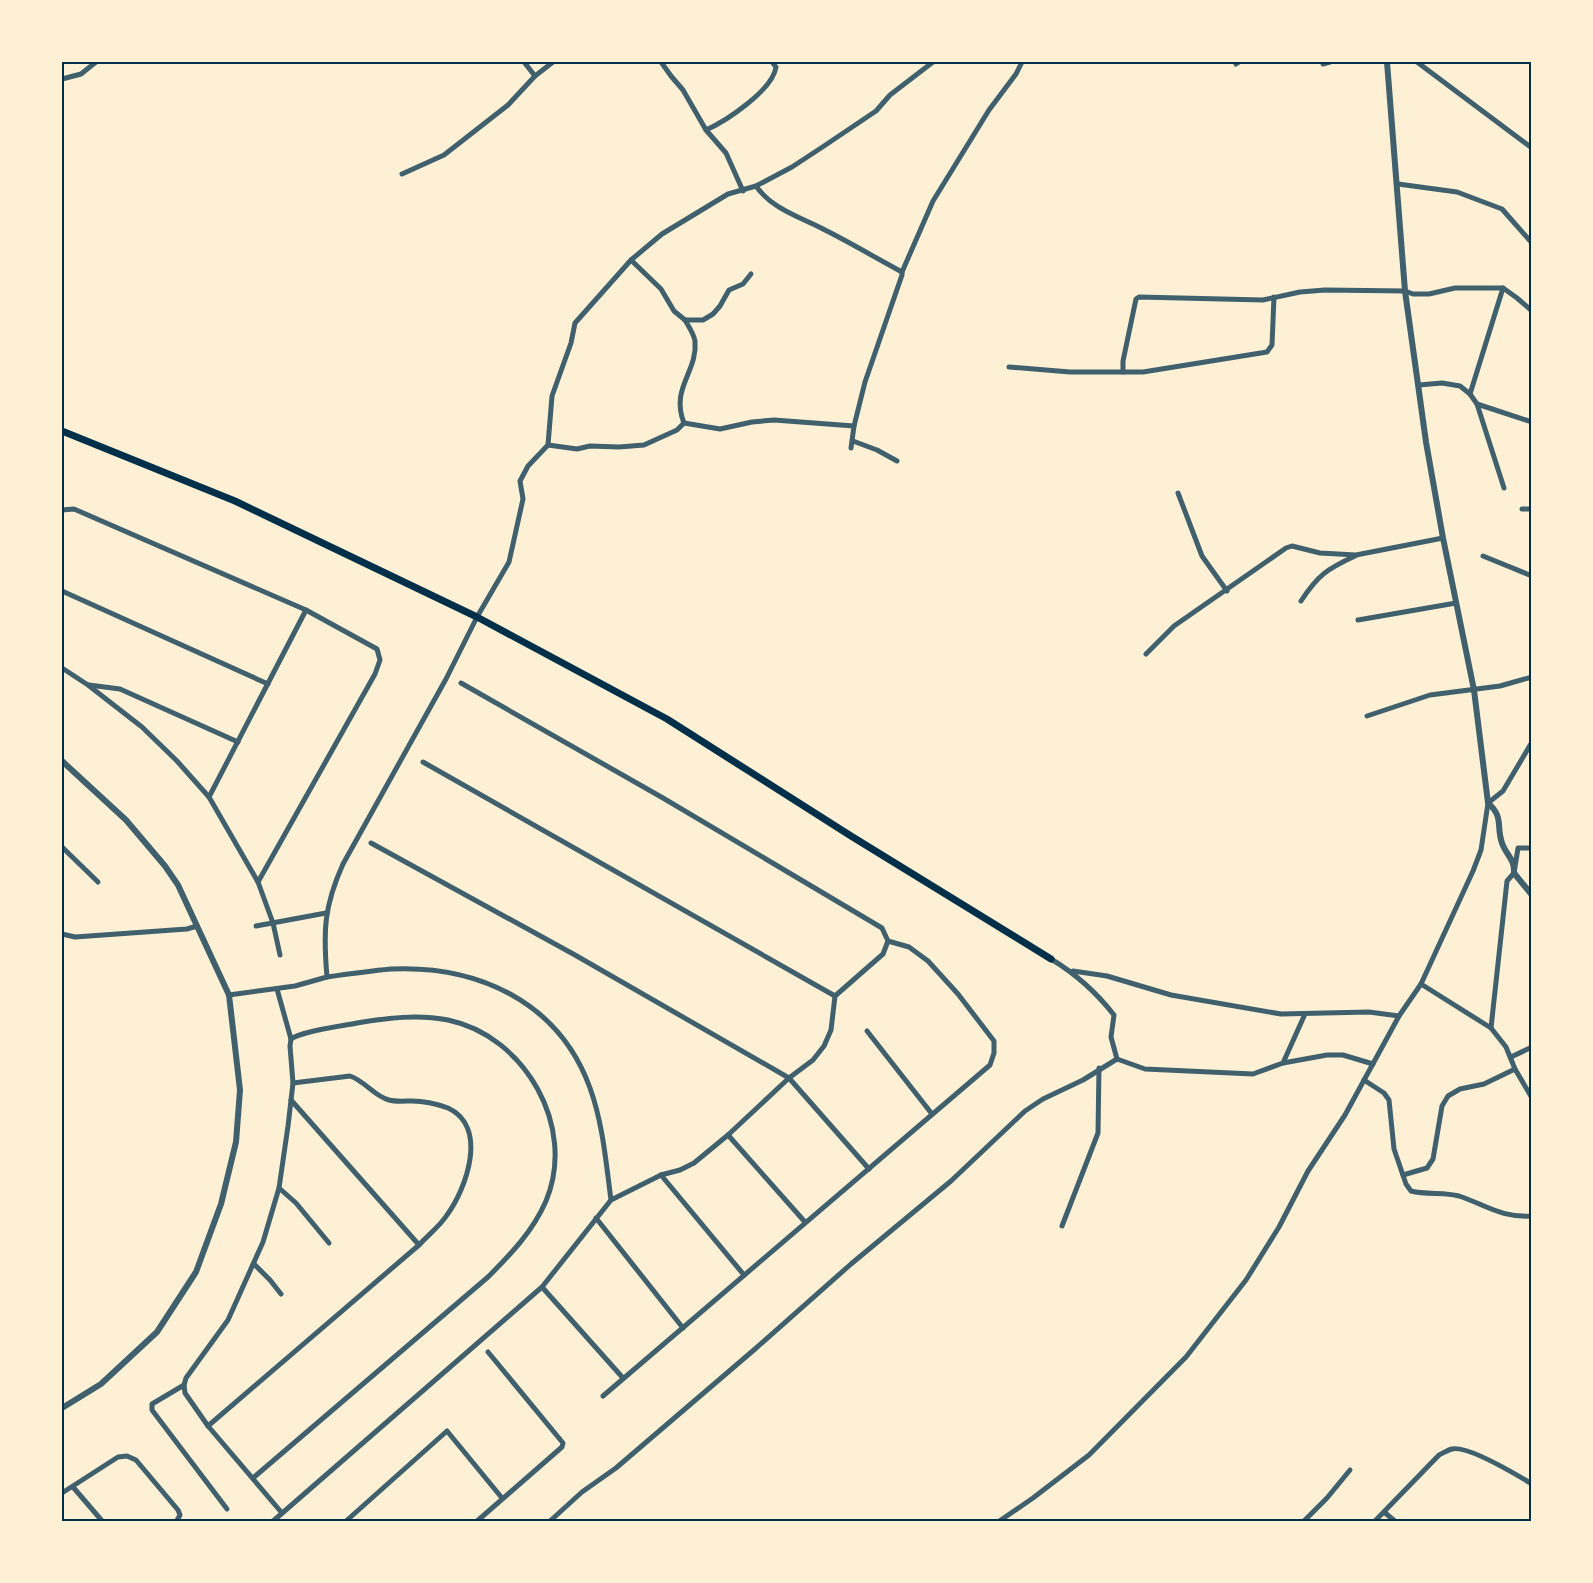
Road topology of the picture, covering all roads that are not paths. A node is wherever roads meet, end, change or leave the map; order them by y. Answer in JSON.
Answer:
{"nodes":[{"id":1,"x":96,"y":62,"type":"edge"},
{"id":2,"x":524,"y":62,"type":"edge"},
{"id":3,"x":553,"y":62,"type":"edge"},
{"id":4,"x":661,"y":62,"type":"edge"},
{"id":5,"x":772,"y":62,"type":"edge"},
{"id":6,"x":933,"y":62,"type":"edge"},
{"id":7,"x":1022,"y":62,"type":"edge"},
{"id":8,"x":1330,"y":62,"type":"edge"},
{"id":9,"x":1387,"y":62,"type":"edge"},
{"id":10,"x":1417,"y":62,"type":"edge"},
{"id":11,"x":1323,"y":64,"type":"dead end"},
{"id":12,"x":535,"y":76,"type":"junction"},
{"id":13,"x":62,"y":79,"type":"edge"},
{"id":14,"x":706,"y":130,"type":"junction"},
{"id":15,"x":1532,"y":148,"type":"edge"},
{"id":16,"x":402,"y":174,"type":"dead end"},
{"id":17,"x":1398,"y":184,"type":"junction"},
{"id":18,"x":756,"y":186,"type":"junction"},
{"id":19,"x":743,"y":191,"type":"junction"},
{"id":20,"x":1532,"y":243,"type":"edge"},
{"id":21,"x":631,"y":260,"type":"junction"},
{"id":22,"x":902,"y":272,"type":"junction"},
{"id":23,"x":751,"y":274,"type":"dead end"},
{"id":24,"x":1503,"y":288,"type":"junction"},
{"id":25,"x":1405,"y":291,"type":"junction"},
{"id":26,"x":1274,"y":297,"type":"junction"},
{"id":27,"x":1532,"y":311,"type":"edge"},
{"id":28,"x":685,"y":320,"type":"junction"},
{"id":29,"x":1009,"y":367,"type":"dead end"},
{"id":30,"x":1123,"y":372,"type":"junction"},
{"id":31,"x":1419,"y":385,"type":"junction"},
{"id":32,"x":1470,"y":394,"type":"junction"},
{"id":33,"x":1477,"y":404,"type":"junction"},
{"id":34,"x":1532,"y":422,"type":"edge"},
{"id":35,"x":684,"y":423,"type":"junction"},
{"id":36,"x":854,"y":426,"type":"junction"},
{"id":37,"x":62,"y":431,"type":"edge"},
{"id":38,"x":853,"y":441,"type":"junction"},
{"id":39,"x":548,"y":445,"type":"junction"},
{"id":40,"x":851,"y":448,"type":"dead end"},
{"id":41,"x":897,"y":461,"type":"dead end"},
{"id":42,"x":1504,"y":488,"type":"dead end"},
{"id":43,"x":1178,"y":493,"type":"dead end"},
{"id":44,"x":1532,"y":508,"type":"edge"},
{"id":45,"x":1522,"y":509,"type":"dead end"},
{"id":46,"x":62,"y":510,"type":"edge"},
{"id":47,"x":1443,"y":538,"type":"junction"},
{"id":48,"x":1356,"y":555,"type":"junction"},
{"id":49,"x":1483,"y":556,"type":"dead end"},
{"id":50,"x":1532,"y":576,"type":"edge"},
{"id":51,"x":62,"y":591,"type":"edge"},
{"id":52,"x":1227,"y":591,"type":"junction"},
{"id":53,"x":1301,"y":601,"type":"dead end"},
{"id":54,"x":1456,"y":603,"type":"junction"},
{"id":55,"x":306,"y":610,"type":"junction"},
{"id":56,"x":477,"y":617,"type":"junction"},
{"id":57,"x":1358,"y":620,"type":"dead end"},
{"id":58,"x":1146,"y":654,"type":"dead end"},
{"id":59,"x":62,"y":668,"type":"edge"},
{"id":60,"x":1532,"y":677,"type":"edge"},
{"id":61,"x":461,"y":683,"type":"dead end"},
{"id":62,"x":268,"y":684,"type":"junction"},
{"id":63,"x":88,"y":685,"type":"junction"},
{"id":64,"x":1474,"y":690,"type":"junction"},
{"id":65,"x":1367,"y":717,"type":"dead end"},
{"id":66,"x":238,"y":742,"type":"junction"},
{"id":67,"x":1532,"y":742,"type":"edge"},
{"id":68,"x":62,"y":761,"type":"edge"},
{"id":69,"x":423,"y":762,"type":"dead end"},
{"id":70,"x":209,"y":797,"type":"junction"},
{"id":71,"x":1488,"y":804,"type":"junction"},
{"id":72,"x":371,"y":843,"type":"dead end"},
{"id":73,"x":62,"y":847,"type":"edge"},
{"id":74,"x":1532,"y":848,"type":"edge"},
{"id":75,"x":1514,"y":873,"type":"junction"},
{"id":76,"x":98,"y":882,"type":"dead end"},
{"id":77,"x":258,"y":882,"type":"junction"},
{"id":78,"x":1532,"y":895,"type":"edge"},
{"id":79,"x":326,"y":913,"type":"junction"},
{"id":80,"x":273,"y":923,"type":"junction"},
{"id":81,"x":197,"y":926,"type":"junction"},
{"id":82,"x":256,"y":926,"type":"dead end"},
{"id":83,"x":62,"y":934,"type":"edge"},
{"id":84,"x":888,"y":941,"type":"junction"},
{"id":85,"x":280,"y":955,"type":"dead end"},
{"id":86,"x":1051,"y":959,"type":"joint"},
{"id":87,"x":1071,"y":971,"type":"junction"},
{"id":88,"x":327,"y":977,"type":"junction"},
{"id":89,"x":1421,"y":984,"type":"junction"},
{"id":90,"x":277,"y":989,"type":"junction"},
{"id":91,"x":229,"y":995,"type":"junction"},
{"id":92,"x":835,"y":996,"type":"junction"},
{"id":93,"x":1305,"y":1014,"type":"junction"},
{"id":94,"x":1399,"y":1016,"type":"junction"},
{"id":95,"x":1491,"y":1028,"type":"junction"},
{"id":96,"x":867,"y":1031,"type":"dead end"},
{"id":97,"x":291,"y":1039,"type":"junction"},
{"id":98,"x":1532,"y":1047,"type":"edge"},
{"id":99,"x":1511,"y":1057,"type":"junction"},
{"id":100,"x":1117,"y":1059,"type":"junction"},
{"id":101,"x":1283,"y":1063,"type":"junction"},
{"id":102,"x":1373,"y":1064,"type":"junction"},
{"id":103,"x":1099,"y":1068,"type":"junction"},
{"id":104,"x":1515,"y":1069,"type":"junction"},
{"id":105,"x":789,"y":1078,"type":"junction"},
{"id":106,"x":1364,"y":1080,"type":"junction"},
{"id":107,"x":293,"y":1083,"type":"junction"},
{"id":108,"x":1532,"y":1098,"type":"edge"},
{"id":109,"x":291,"y":1099,"type":"junction"},
{"id":110,"x":932,"y":1114,"type":"junction"},
{"id":111,"x":728,"y":1135,"type":"junction"},
{"id":112,"x":869,"y":1169,"type":"junction"},
{"id":113,"x":661,"y":1175,"type":"junction"},
{"id":114,"x":1403,"y":1175,"type":"junction"},
{"id":115,"x":279,"y":1188,"type":"junction"},
{"id":116,"x":611,"y":1200,"type":"junction"},
{"id":117,"x":1532,"y":1216,"type":"edge"},
{"id":118,"x":596,"y":1218,"type":"junction"},
{"id":119,"x":805,"y":1222,"type":"junction"},
{"id":120,"x":1062,"y":1226,"type":"dead end"},
{"id":121,"x":329,"y":1243,"type":"dead end"},
{"id":122,"x":419,"y":1245,"type":"junction"},
{"id":123,"x":254,"y":1264,"type":"junction"},
{"id":124,"x":744,"y":1275,"type":"junction"},
{"id":125,"x":542,"y":1287,"type":"junction"},
{"id":126,"x":281,"y":1294,"type":"dead end"},
{"id":127,"x":683,"y":1328,"type":"junction"},
{"id":128,"x":488,"y":1352,"type":"dead end"},
{"id":129,"x":623,"y":1378,"type":"junction"},
{"id":130,"x":184,"y":1385,"type":"junction"},
{"id":131,"x":603,"y":1396,"type":"dead end"},
{"id":132,"x":62,"y":1408,"type":"edge"},
{"id":133,"x":208,"y":1426,"type":"junction"},
{"id":134,"x":1350,"y":1470,"type":"dead end"},
{"id":135,"x":253,"y":1478,"type":"junction"},
{"id":136,"x":1532,"y":1484,"type":"edge"},
{"id":137,"x":73,"y":1488,"type":"junction"},
{"id":138,"x":62,"y":1493,"type":"edge"},
{"id":139,"x":502,"y":1498,"type":"junction"},
{"id":140,"x":227,"y":1509,"type":"dead end"},
{"id":141,"x":1384,"y":1512,"type":"junction"},
{"id":142,"x":282,"y":1513,"type":"junction"},
{"id":143,"x":103,"y":1521,"type":"edge"},
{"id":144,"x":176,"y":1521,"type":"edge"},
{"id":145,"x":272,"y":1521,"type":"edge"},
{"id":146,"x":345,"y":1521,"type":"edge"},
{"id":147,"x":476,"y":1521,"type":"edge"},
{"id":148,"x":549,"y":1521,"type":"edge"},
{"id":149,"x":998,"y":1521,"type":"edge"},
{"id":150,"x":1303,"y":1521,"type":"edge"},
{"id":151,"x":1374,"y":1521,"type":"edge"},
{"id":152,"x":1396,"y":1521,"type":"edge"}],
"edges":[{"from":1,"to":13,"type":"street"},
{"from":2,"to":12,"type":"street"},
{"from":3,"to":12,"type":"street"},
{"from":4,"to":14,"type":"street"},
{"from":5,"to":14,"type":"street"},
{"from":6,"to":18,"type":"street"},
{"from":7,"to":22,"type":"street"},
{"from":8,"to":11,"type":"street"},
{"from":9,"to":17,"type":"street"},
{"from":10,"to":15,"type":"street"},
{"from":12,"to":16,"type":"street"},
{"from":14,"to":19,"type":"street"},
{"from":17,"to":20,"type":"street"},
{"from":17,"to":25,"type":"street"},
{"from":18,"to":19,"type":"street"},
{"from":18,"to":22,"type":"street"},
{"from":19,"to":21,"type":"street"},
{"from":21,"to":28,"type":"street"},
{"from":21,"to":39,"type":"street"},
{"from":22,"to":36,"type":"street"},
{"from":23,"to":28,"type":"street"},
{"from":24,"to":25,"type":"street"},
{"from":24,"to":27,"type":"street"},
{"from":24,"to":32,"type":"street"},
{"from":25,"to":26,"type":"street"},
{"from":25,"to":31,"type":"street"},
{"from":26,"to":30,"type":"street"},
{"from":26,"to":30,"type":"street"},
{"from":28,"to":35,"type":"street"},
{"from":29,"to":30,"type":"street"},
{"from":31,"to":32,"type":"street"},
{"from":31,"to":47,"type":"street"},
{"from":32,"to":33,"type":"street"},
{"from":33,"to":34,"type":"street"},
{"from":33,"to":42,"type":"street"},
{"from":35,"to":36,"type":"street"},
{"from":35,"to":39,"type":"street"},
{"from":36,"to":38,"type":"street"},
{"from":37,"to":56,"type":"main road"},
{"from":38,"to":40,"type":"street"},
{"from":38,"to":41,"type":"street"},
{"from":39,"to":56,"type":"street"},
{"from":43,"to":52,"type":"street"},
{"from":44,"to":45,"type":"street"},
{"from":46,"to":55,"type":"street"},
{"from":47,"to":48,"type":"street"},
{"from":47,"to":54,"type":"street"},
{"from":48,"to":52,"type":"street"},
{"from":48,"to":53,"type":"street"},
{"from":49,"to":50,"type":"street"},
{"from":51,"to":62,"type":"street"},
{"from":52,"to":58,"type":"street"},
{"from":54,"to":57,"type":"street"},
{"from":54,"to":64,"type":"street"},
{"from":55,"to":62,"type":"street"},
{"from":55,"to":77,"type":"street"},
{"from":56,"to":79,"type":"street"},
{"from":56,"to":86,"type":"main road"},
{"from":59,"to":63,"type":"street"},
{"from":60,"to":64,"type":"street"},
{"from":61,"to":84,"type":"street"},
{"from":62,"to":66,"type":"street"},
{"from":63,"to":66,"type":"street"},
{"from":63,"to":70,"type":"street"},
{"from":64,"to":65,"type":"street"},
{"from":64,"to":71,"type":"street"},
{"from":66,"to":70,"type":"street"},
{"from":67,"to":71,"type":"street"},
{"from":68,"to":81,"type":"street"},
{"from":69,"to":92,"type":"street"},
{"from":70,"to":77,"type":"street"},
{"from":71,"to":75,"type":"street"},
{"from":71,"to":89,"type":"street"},
{"from":72,"to":105,"type":"street"},
{"from":73,"to":76,"type":"street"},
{"from":74,"to":75,"type":"street"},
{"from":75,"to":78,"type":"street"},
{"from":75,"to":95,"type":"street"},
{"from":77,"to":80,"type":"street"},
{"from":79,"to":80,"type":"street"},
{"from":79,"to":88,"type":"street"},
{"from":80,"to":82,"type":"street"},
{"from":80,"to":85,"type":"street"},
{"from":81,"to":83,"type":"street"},
{"from":81,"to":91,"type":"street"},
{"from":84,"to":92,"type":"street"},
{"from":84,"to":110,"type":"street"},
{"from":86,"to":87,"type":"street"},
{"from":87,"to":93,"type":"street"},
{"from":87,"to":100,"type":"street"},
{"from":88,"to":90,"type":"street"},
{"from":88,"to":116,"type":"street"},
{"from":89,"to":94,"type":"street"},
{"from":89,"to":95,"type":"street"},
{"from":90,"to":91,"type":"street"},
{"from":90,"to":97,"type":"street"},
{"from":91,"to":132,"type":"street"},
{"from":92,"to":105,"type":"street"},
{"from":93,"to":94,"type":"street"},
{"from":93,"to":101,"type":"street"},
{"from":94,"to":102,"type":"street"},
{"from":95,"to":99,"type":"street"},
{"from":96,"to":110,"type":"street"},
{"from":97,"to":107,"type":"street"},
{"from":97,"to":135,"type":"street"},
{"from":98,"to":99,"type":"street"},
{"from":99,"to":104,"type":"street"},
{"from":100,"to":101,"type":"street"},
{"from":100,"to":103,"type":"street"},
{"from":101,"to":102,"type":"street"},
{"from":102,"to":106,"type":"street"},
{"from":103,"to":120,"type":"street"},
{"from":103,"to":148,"type":"street"},
{"from":104,"to":108,"type":"street"},
{"from":104,"to":114,"type":"street"},
{"from":105,"to":111,"type":"street"},
{"from":105,"to":112,"type":"street"},
{"from":106,"to":114,"type":"street"},
{"from":106,"to":149,"type":"street"},
{"from":107,"to":109,"type":"street"},
{"from":107,"to":122,"type":"street"},
{"from":109,"to":115,"type":"street"},
{"from":109,"to":122,"type":"street"},
{"from":110,"to":112,"type":"street"},
{"from":111,"to":113,"type":"street"},
{"from":111,"to":119,"type":"street"},
{"from":112,"to":119,"type":"street"},
{"from":113,"to":116,"type":"street"},
{"from":113,"to":124,"type":"street"},
{"from":114,"to":117,"type":"street"},
{"from":115,"to":121,"type":"street"},
{"from":115,"to":123,"type":"street"},
{"from":116,"to":118,"type":"street"},
{"from":118,"to":125,"type":"street"},
{"from":118,"to":127,"type":"street"},
{"from":119,"to":124,"type":"street"},
{"from":122,"to":133,"type":"street"},
{"from":123,"to":126,"type":"street"},
{"from":123,"to":130,"type":"street"},
{"from":124,"to":127,"type":"street"},
{"from":125,"to":129,"type":"street"},
{"from":125,"to":142,"type":"street"},
{"from":127,"to":129,"type":"street"},
{"from":128,"to":139,"type":"street"},
{"from":129,"to":131,"type":"street"},
{"from":130,"to":133,"type":"street"},
{"from":130,"to":140,"type":"street"},
{"from":133,"to":135,"type":"street"},
{"from":134,"to":150,"type":"street"},
{"from":135,"to":142,"type":"street"},
{"from":136,"to":141,"type":"street"},
{"from":137,"to":138,"type":"street"},
{"from":137,"to":143,"type":"street"},
{"from":137,"to":144,"type":"street"},
{"from":139,"to":146,"type":"street"},
{"from":139,"to":147,"type":"street"},
{"from":141,"to":151,"type":"street"},
{"from":141,"to":152,"type":"street"},
{"from":142,"to":145,"type":"street"}]}
